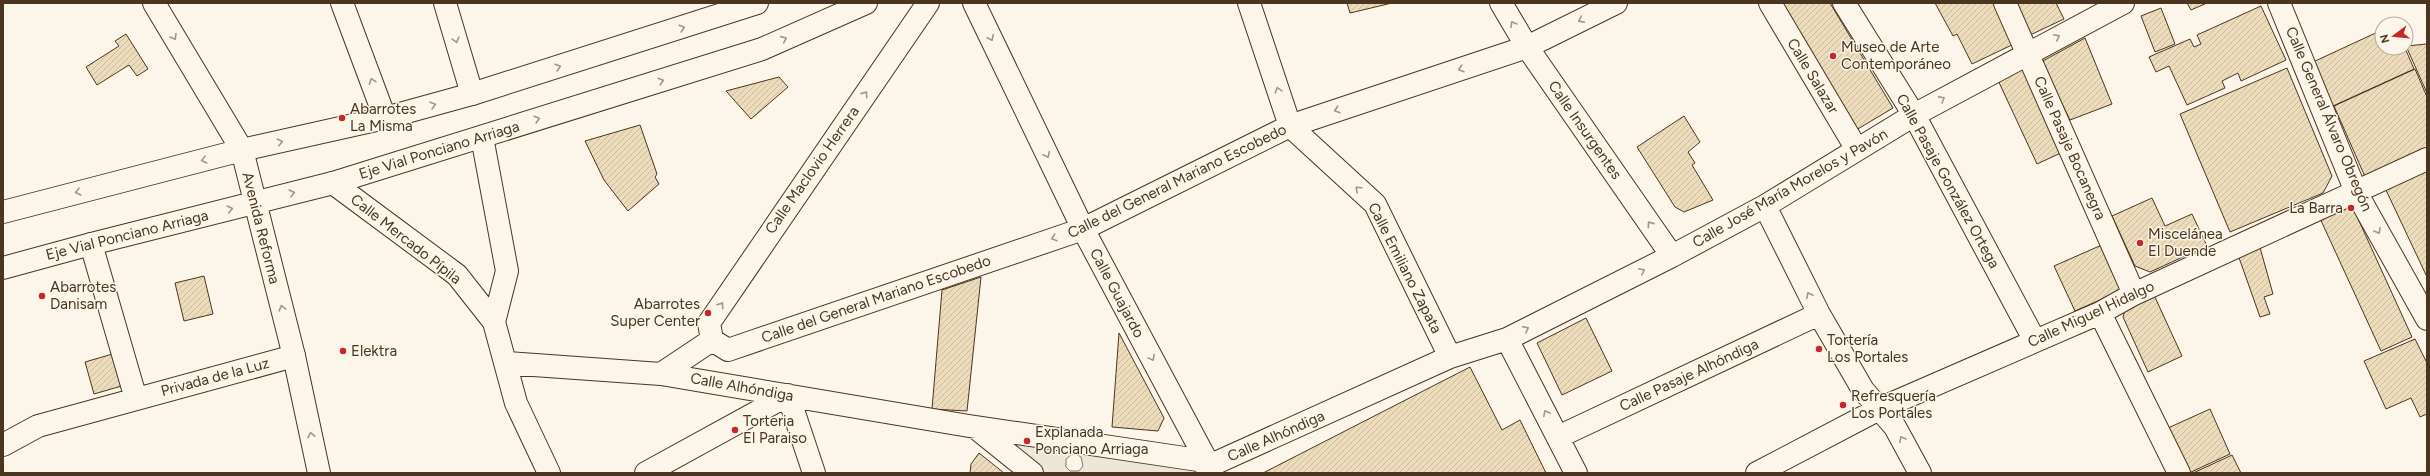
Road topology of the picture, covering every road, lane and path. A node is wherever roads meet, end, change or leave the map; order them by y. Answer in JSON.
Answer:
{"nodes":[{"id":1,"x":154,"y":3,"type":"edge"},
{"id":2,"x":342,"y":3,"type":"edge"},
{"id":3,"x":445,"y":3,"type":"edge"},
{"id":4,"x":758,"y":3,"type":"edge"},
{"id":5,"x":866,"y":3,"type":"edge"},
{"id":6,"x":928,"y":3,"type":"edge"},
{"id":7,"x":974,"y":3,"type":"edge"},
{"id":8,"x":1249,"y":3,"type":"edge"},
{"id":9,"x":1501,"y":3,"type":"edge"},
{"id":10,"x":1616,"y":3,"type":"edge"},
{"id":11,"x":1770,"y":3,"type":"edge"},
{"id":12,"x":1844,"y":3,"type":"edge"},
{"id":13,"x":2005,"y":3,"type":"edge"},
{"id":14,"x":2123,"y":3,"type":"edge"},
{"id":15,"x":2279,"y":3,"type":"edge"},
{"id":16,"x":1527,"y":47,"type":"junction"},
{"id":17,"x":2028,"y":52,"type":"junction"},
{"id":18,"x":472,"y":94,"type":"junction"},
{"id":19,"x":1914,"y":115,"type":"junction"},
{"id":20,"x":385,"y":118,"type":"junction"},
{"id":21,"x":1290,"y":126,"type":"junction"},
{"id":22,"x":482,"y":137,"type":"junction"},
{"id":23,"x":1856,"y":148,"type":"junction"},
{"id":24,"x":242,"y":150,"type":"junction"},
{"id":25,"x":2427,"y":159,"type":"edge"},
{"id":26,"x":333,"y":183,"type":"junction"},
{"id":27,"x":2356,"y":192,"type":"junction"},
{"id":28,"x":254,"y":203,"type":"junction"},
{"id":29,"x":1765,"y":206,"type":"junction"},
{"id":30,"x":3,"y":212,"type":"edge"},
{"id":31,"x":1083,"y":228,"type":"junction"},
{"id":32,"x":91,"y":244,"type":"junction"},
{"id":33,"x":1672,"y":256,"type":"junction"},
{"id":34,"x":3,"y":268,"type":"edge"},
{"id":35,"x":2134,"y":294,"type":"junction"},
{"id":36,"x":2100,"y":313,"type":"junction"},
{"id":37,"x":1819,"y":314,"type":"junction"},
{"id":38,"x":2427,"y":318,"type":"edge"},
{"id":39,"x":494,"y":322,"type":"junction"},
{"id":40,"x":1507,"y":339,"type":"junction"},
{"id":41,"x":712,"y":340,"type":"junction"},
{"id":42,"x":2035,"y":341,"type":"junction"},
{"id":43,"x":294,"y":356,"type":"junction"},
{"id":44,"x":1450,"y":357,"type":"junction"},
{"id":45,"x":506,"y":363,"type":"junction"},
{"id":46,"x":661,"y":374,"type":"junction"},
{"id":47,"x":788,"y":395,"type":"junction"},
{"id":48,"x":136,"y":399,"type":"junction"},
{"id":49,"x":1878,"y":409,"type":"junction"},
{"id":50,"x":975,"y":427,"type":"junction"},
{"id":51,"x":1558,"y":437,"type":"junction"},
{"id":52,"x":3,"y":444,"type":"edge"},
{"id":53,"x":1211,"y":469,"type":"edge"},
{"id":54,"x":319,"y":473,"type":"edge"},
{"id":55,"x":548,"y":473,"type":"edge"},
{"id":56,"x":646,"y":473,"type":"edge"},
{"id":57,"x":814,"y":473,"type":"edge"},
{"id":58,"x":1032,"y":473,"type":"edge"},
{"id":59,"x":1576,"y":473,"type":"edge"},
{"id":60,"x":1757,"y":473,"type":"edge"},
{"id":61,"x":1920,"y":473,"type":"edge"},
{"id":62,"x":2179,"y":473,"type":"edge"}],
"edges":[{"from":1,"to":24,"type":"street","name":"Avenida Reforma","one_way":true},
{"from":20,"to":2,"type":"street","one_way":true},
{"from":3,"to":18,"type":"street","one_way":true},
{"from":18,"to":4,"type":"street","one_way":true},
{"from":22,"to":5,"type":"street","name":"Eje Vial Ponciano Arriaga","one_way":true},
{"from":41,"to":6,"type":"street","name":"Calle Maclovio Herrera","one_way":true},
{"from":7,"to":31,"type":"street","name":"Calle Guajardo","one_way":true},
{"from":21,"to":8,"type":"street","name":"Calle Emiliano Zapata","one_way":true},
{"from":16,"to":9,"type":"street","name":"Calle Insurgentes","one_way":true},
{"from":10,"to":16,"type":"street","name":"Calle del General Mariano Escobedo","one_way":true},
{"from":11,"to":23,"type":"street","name":"Calle Salazar"},
{"from":12,"to":19,"type":"street","name":"Calle Pasaje González Ortega"},
{"from":13,"to":17,"type":"street","name":"Calle Pasaje Bocanegra"},
{"from":17,"to":14,"type":"street","name":"Calle José María Morelos y Pavón","one_way":true},
{"from":15,"to":27,"type":"street","name":"Calle General Álvaro Obregón"},
{"from":16,"to":21,"type":"street","name":"Calle del General Mariano Escobedo","one_way":true},
{"from":33,"to":16,"type":"street","name":"Calle Insurgentes","one_way":true},
{"from":19,"to":17,"type":"street","name":"Calle José María Morelos y Pavón","one_way":true},
{"from":17,"to":35,"type":"street","name":"Calle Pasaje Bocanegra"},
{"from":20,"to":18,"type":"street","one_way":true},
{"from":19,"to":23,"type":"street","name":"Calle José María Morelos y Pavón"},
{"from":19,"to":42,"type":"street","name":"Calle Pasaje González Ortega"},
{"from":24,"to":20,"type":"street","one_way":true},
{"from":21,"to":31,"type":"street","name":"Calle del General Mariano Escobedo"},
{"from":44,"to":21,"type":"street","name":"Calle Emiliano Zapata","one_way":true},
{"from":22,"to":26,"type":"street","name":"Eje Vial Ponciano Arriaga"},
{"from":22,"to":39,"type":"street"},
{"from":23,"to":29,"type":"street","name":"Calle José María Morelos y Pavón"},
{"from":24,"to":28,"type":"street","name":"Avenida Reforma"},
{"from":24,"to":30,"type":"street","one_way":true},
{"from":25,"to":27,"type":"street","name":"Calle Miguel Hidalgo"},
{"from":28,"to":26,"type":"street","name":"Eje Vial Ponciano Arriaga","one_way":true},
{"from":26,"to":39,"type":"street","name":"Calle Mercado Pípila"},
{"from":27,"to":35,"type":"street","name":"Calle Miguel Hidalgo"},
{"from":27,"to":38,"type":"street","name":"Calle General Álvaro Obregón","one_way":true},
{"from":32,"to":28,"type":"street","name":"Eje Vial Ponciano Arriaga","one_way":true},
{"from":43,"to":28,"type":"street","name":"Avenida Reforma","one_way":true},
{"from":29,"to":33,"type":"street","name":"Calle José María Morelos y Pavón"},
{"from":37,"to":29,"type":"street","one_way":true},
{"from":31,"to":41,"type":"street","name":"Calle del General Mariano Escobedo","one_way":true},
{"from":31,"to":53,"type":"street","name":"Calle Guajardo","one_way":true},
{"from":32,"to":34,"type":"street","name":"Eje Vial Ponciano Arriaga"},
{"from":32,"to":48,"type":"street"},
{"from":40,"to":33,"type":"street","name":"Calle José María Morelos y Pavón","one_way":true},
{"from":35,"to":36,"type":"street","name":"Calle Miguel Hidalgo"},
{"from":36,"to":42,"type":"street","name":"Calle Miguel Hidalgo"},
{"from":36,"to":62,"type":"street"},
{"from":37,"to":49,"type":"street"},
{"from":37,"to":51,"type":"street","name":"Calle Pasaje Alhóndiga"},
{"from":39,"to":45,"type":"street","name":"Calle Mercado Pípila"},
{"from":40,"to":44,"type":"street","name":"Calle José María Morelos y Pavón"},
{"from":51,"to":40,"type":"street","one_way":true},
{"from":41,"to":46,"type":"street"},
{"from":42,"to":49,"type":"street","name":"Calle Miguel Hidalgo"},
{"from":43,"to":48,"type":"street","name":"Privada de la Luz"},
{"from":54,"to":43,"type":"street","name":"Avenida Reforma","one_way":true},
{"from":44,"to":53,"type":"street","name":"Calle Alhóndiga"},
{"from":45,"to":46,"type":"street","name":"Calle Alhóndiga"},
{"from":45,"to":55,"type":"street","name":"Calle Mercado Pípila"},
{"from":46,"to":47,"type":"street","name":"Calle Alhóndiga"},
{"from":47,"to":50,"type":"street","name":"Calle Alhóndiga"},
{"from":47,"to":56,"type":"street"},
{"from":47,"to":57,"type":"street"},
{"from":48,"to":52,"type":"street","name":"Privada de la Luz"},
{"from":49,"to":60,"type":"street","name":"Calle Miguel Hidalgo"},
{"from":61,"to":49,"type":"street","one_way":true},
{"from":50,"to":53,"type":"street","name":"Calle Alhóndiga"},
{"from":50,"to":58,"type":"street","name":"Calle Alhóndiga"},
{"from":51,"to":59,"type":"street"}]}
